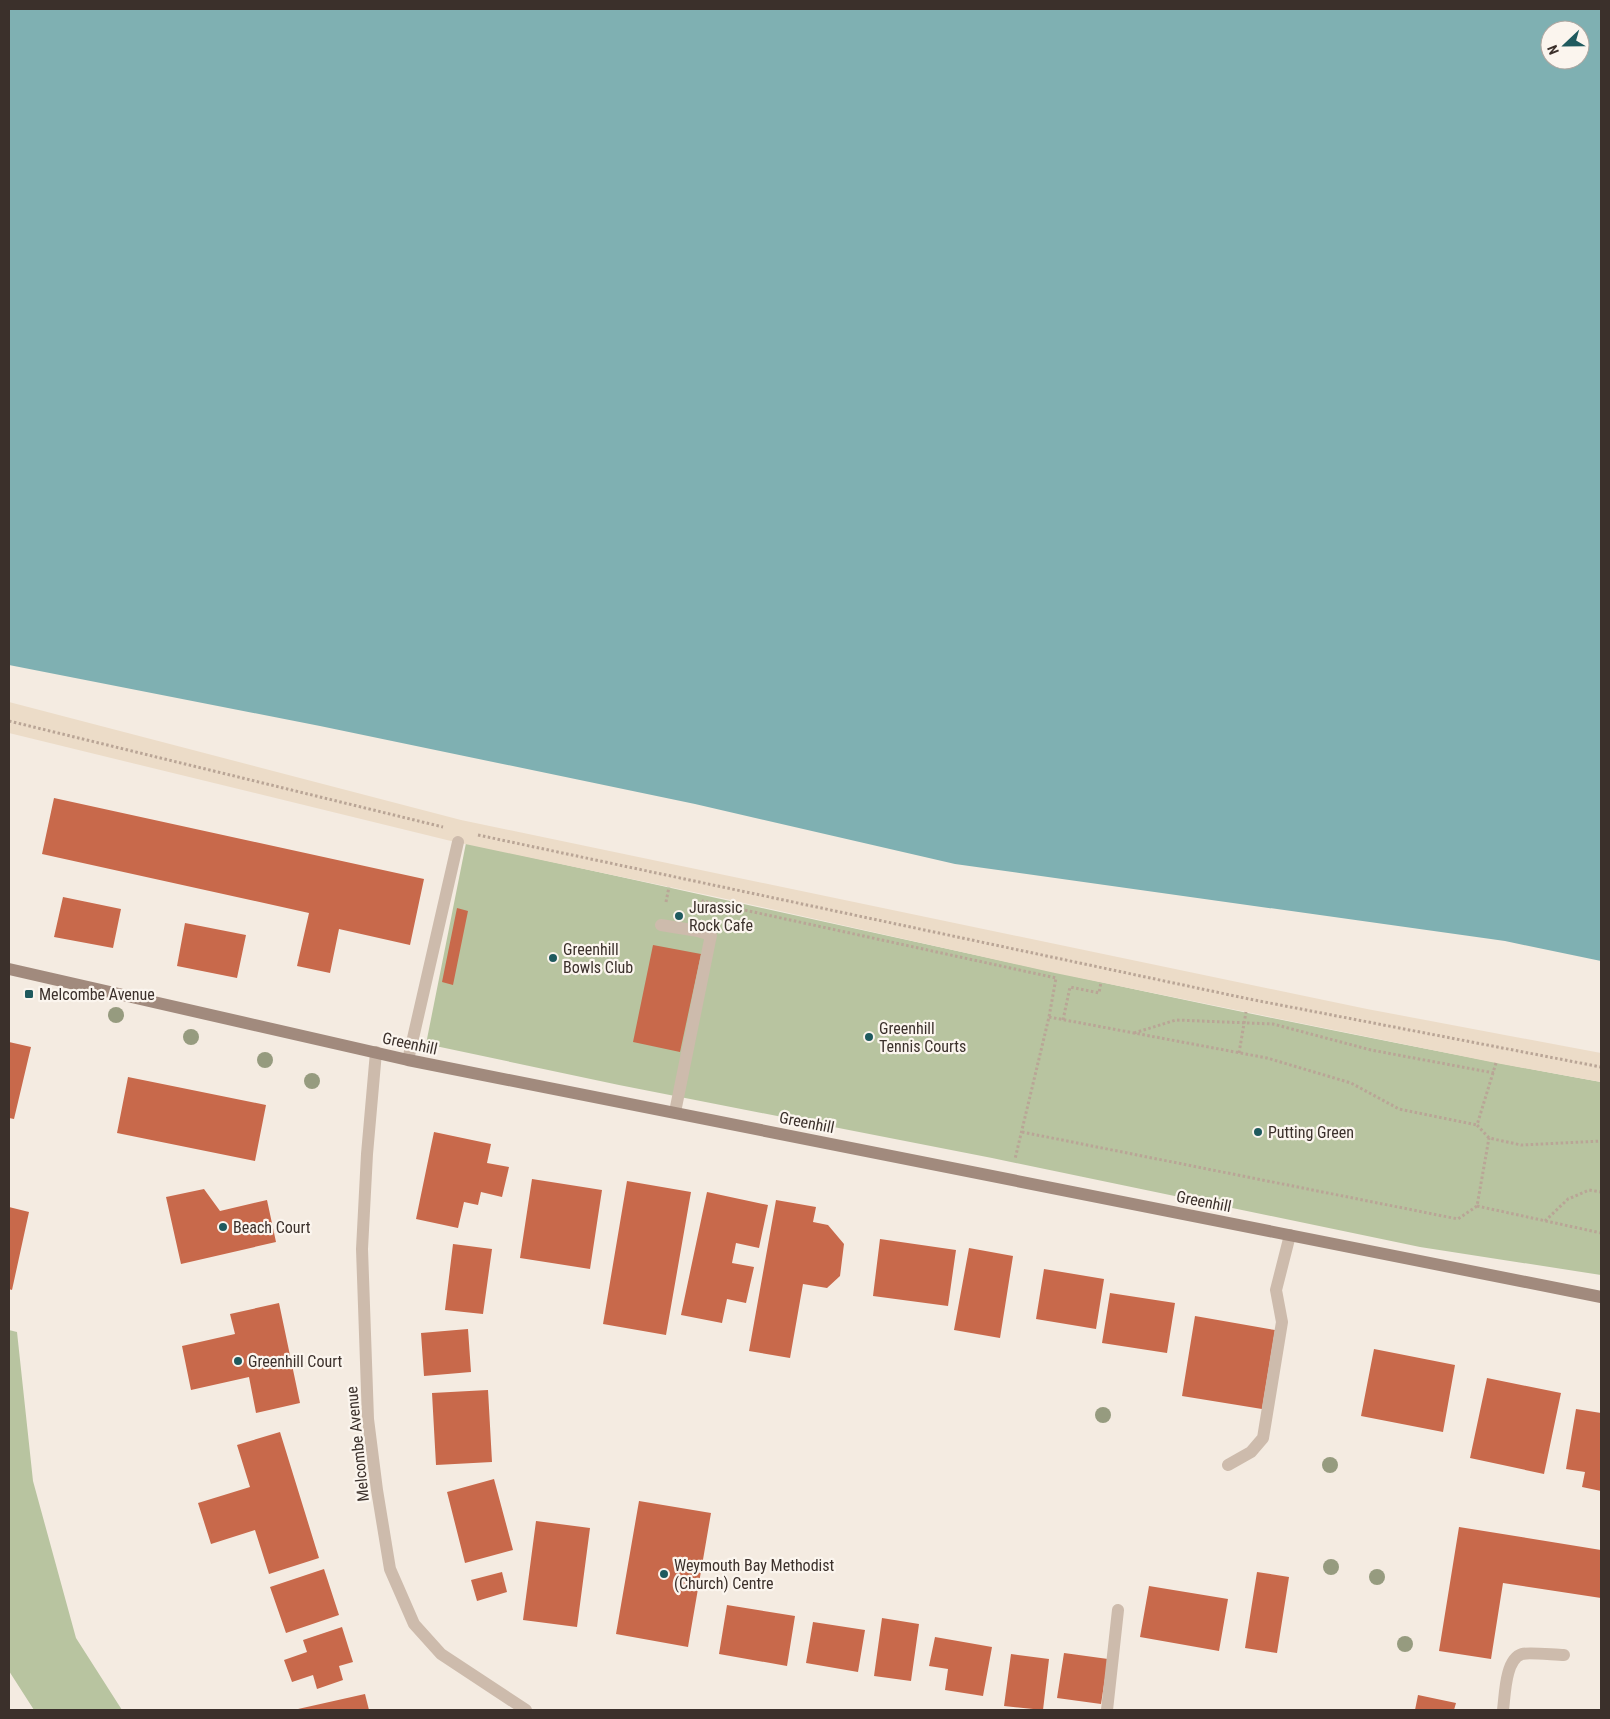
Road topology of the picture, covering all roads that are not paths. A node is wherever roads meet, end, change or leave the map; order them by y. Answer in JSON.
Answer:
{"nodes":[{"id":1,"x":458,"y":842,"type":"dead end"},
{"id":2,"x":661,"y":925,"type":"dead end"},
{"id":3,"x":9,"y":969,"type":"edge"},
{"id":4,"x":376,"y":1052,"type":"junction"},
{"id":5,"x":408,"y":1060,"type":"junction"},
{"id":6,"x":675,"y":1112,"type":"junction"},
{"id":7,"x":1290,"y":1235,"type":"junction"},
{"id":8,"x":1601,"y":1297,"type":"edge"},
{"id":9,"x":1228,"y":1465,"type":"dead end"},
{"id":10,"x":1118,"y":1610,"type":"dead end"},
{"id":11,"x":1564,"y":1655,"type":"dead end"},
{"id":12,"x":526,"y":1710,"type":"edge"},
{"id":13,"x":1108,"y":1710,"type":"edge"},
{"id":14,"x":1503,"y":1710,"type":"edge"}],
"edges":[{"from":1,"to":5,"type":"street"},
{"from":2,"to":6,"type":"street"},
{"from":3,"to":4,"type":"main road","name":"Greenhill"},
{"from":4,"to":5,"type":"main road","name":"Greenhill"},
{"from":4,"to":12,"type":"street","name":"Melcombe Avenue"},
{"from":5,"to":6,"type":"main road","name":"Greenhill"},
{"from":6,"to":7,"type":"main road","name":"Greenhill"},
{"from":7,"to":8,"type":"main road","name":"Greenhill"},
{"from":7,"to":9,"type":"street"},
{"from":10,"to":13,"type":"street"},
{"from":11,"to":14,"type":"street"}]}
